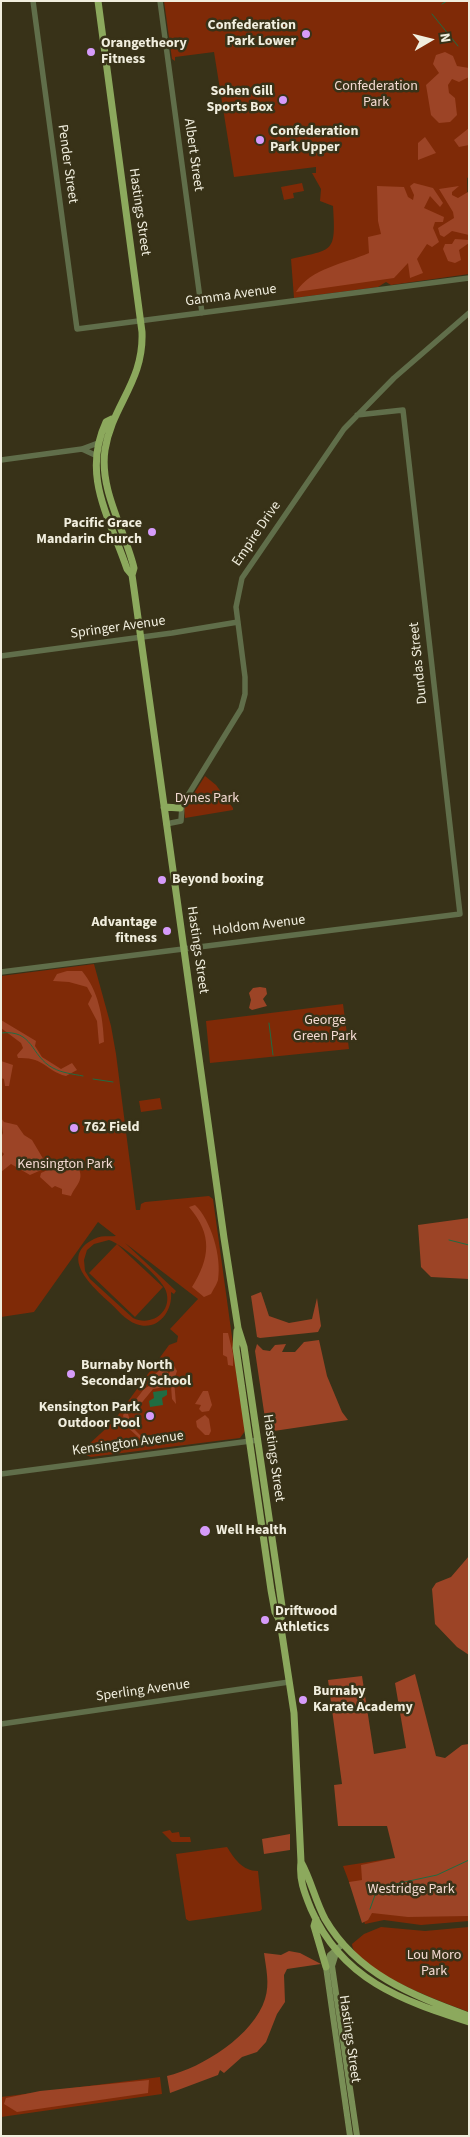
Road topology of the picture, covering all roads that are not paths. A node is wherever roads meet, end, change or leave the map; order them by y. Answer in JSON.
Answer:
{"nodes":[{"id":1,"x":33,"y":1,"type":"edge"},
{"id":2,"x":98,"y":1,"type":"edge"},
{"id":3,"x":160,"y":1,"type":"edge"},
{"id":4,"x":469,"y":278,"type":"edge"},
{"id":5,"x":202,"y":313,"type":"junction"},
{"id":6,"x":469,"y":313,"type":"edge"},
{"id":7,"x":141,"y":320,"type":"junction"},
{"id":8,"x":77,"y":329,"type":"joint"},
{"id":9,"x":357,"y":415,"type":"junction"},
{"id":10,"x":112,"y":420,"type":"junction"},
{"id":11,"x":98,"y":443,"type":"junction"},
{"id":12,"x":82,"y":449,"type":"junction"},
{"id":13,"x":95,"y":455,"type":"junction"},
{"id":14,"x":1,"y":460,"type":"edge"},
{"id":15,"x":132,"y":574,"type":"junction"},
{"id":16,"x":238,"y":622,"type":"junction"},
{"id":17,"x":141,"y":638,"type":"junction"},
{"id":18,"x":1,"y":656,"type":"edge"},
{"id":19,"x":164,"y":807,"type":"junction"},
{"id":20,"x":180,"y":808,"type":"junction"},
{"id":21,"x":166,"y":824,"type":"junction"},
{"id":22,"x":460,"y":914,"type":"joint"},
{"id":23,"x":184,"y":948,"type":"junction"},
{"id":24,"x":1,"y":972,"type":"edge"},
{"id":25,"x":238,"y":1328,"type":"junction"},
{"id":26,"x":258,"y":1440,"type":"junction"},
{"id":27,"x":249,"y":1441,"type":"junction"},
{"id":28,"x":1,"y":1474,"type":"edge"},
{"id":29,"x":280,"y":1621,"type":"junction"},
{"id":30,"x":289,"y":1682,"type":"junction"},
{"id":31,"x":1,"y":1724,"type":"edge"},
{"id":32,"x":301,"y":1862,"type":"junction"},
{"id":33,"x":316,"y":1920,"type":"junction"},
{"id":34,"x":340,"y":1947,"type":"junction"},
{"id":35,"x":326,"y":1967,"type":"junction"},
{"id":36,"x":469,"y":2016,"type":"edge"},
{"id":37,"x":469,"y":2022,"type":"edge"},
{"id":38,"x":350,"y":2136,"type":"edge"},
{"id":39,"x":357,"y":2136,"type":"edge"}],
"edges":[{"from":1,"to":8,"type":"street","name":"Pender Street"},
{"from":2,"to":7,"type":"main road","name":"Hastings Street"},
{"from":3,"to":5,"type":"street","name":"Albert Street"},
{"from":4,"to":5,"type":"street","name":"Gamma Avenue"},
{"from":5,"to":7,"type":"street","name":"Gamma Avenue"},
{"from":6,"to":9,"type":"street","name":"Empire Drive"},
{"from":7,"to":8,"type":"street","name":"Gamma Avenue"},
{"from":7,"to":10,"type":"main road","name":"Hastings Street"},
{"from":9,"to":16,"type":"street","name":"Empire Drive"},
{"from":9,"to":22,"type":"street","name":"Dundas Street"},
{"from":10,"to":11,"type":"main road","name":"Hastings Street"},
{"from":10,"to":15,"type":"main road","name":"Hastings Street"},
{"from":11,"to":12,"type":"street"},
{"from":11,"to":13,"type":"main road","name":"Hastings Street"},
{"from":12,"to":13,"type":"street"},
{"from":12,"to":14,"type":"street"},
{"from":13,"to":15,"type":"main road","name":"Hastings Street"},
{"from":15,"to":17,"type":"main road","name":"Hastings Street"},
{"from":16,"to":17,"type":"street","name":"Springer Avenue"},
{"from":16,"to":20,"type":"street","name":"Empire Drive"},
{"from":17,"to":18,"type":"street","name":"Springer Avenue"},
{"from":17,"to":19,"type":"main road","name":"Hastings Street"},
{"from":19,"to":20,"type":"main road"},
{"from":19,"to":21,"type":"main road","name":"Hastings Street"},
{"from":20,"to":21,"type":"street"},
{"from":21,"to":23,"type":"main road","name":"Hastings Street"},
{"from":22,"to":23,"type":"street","name":"Holdom Avenue"},
{"from":23,"to":24,"type":"street","name":"Holdom Avenue"},
{"from":23,"to":25,"type":"main road","name":"Hastings Street"},
{"from":25,"to":26,"type":"main road","name":"Hastings Street"},
{"from":25,"to":27,"type":"main road","name":"Hastings Street"},
{"from":26,"to":27,"type":"street","name":"Kensington Avenue"},
{"from":26,"to":29,"type":"main road","name":"Hastings Street"},
{"from":27,"to":28,"type":"street","name":"Kensington Avenue"},
{"from":27,"to":29,"type":"main road","name":"Hastings Street"},
{"from":29,"to":30,"type":"main road","name":"Hastings Street"},
{"from":30,"to":31,"type":"street","name":"Sperling Avenue"},
{"from":30,"to":32,"type":"main road","name":"Hastings Street"},
{"from":32,"to":33,"type":"main road","name":"Hastings Street"},
{"from":32,"to":34,"type":"main road","name":"Hastings Street"},
{"from":33,"to":34,"type":"main road","name":"Hastings Street"},
{"from":33,"to":35,"type":"main road"},
{"from":34,"to":35,"type":"main road"},
{"from":34,"to":36,"type":"main road"},
{"from":34,"to":37,"type":"main road"},
{"from":34,"to":39,"type":"main road","name":"Hastings Street"},
{"from":35,"to":38,"type":"main road","name":"Hastings Street"}]}
